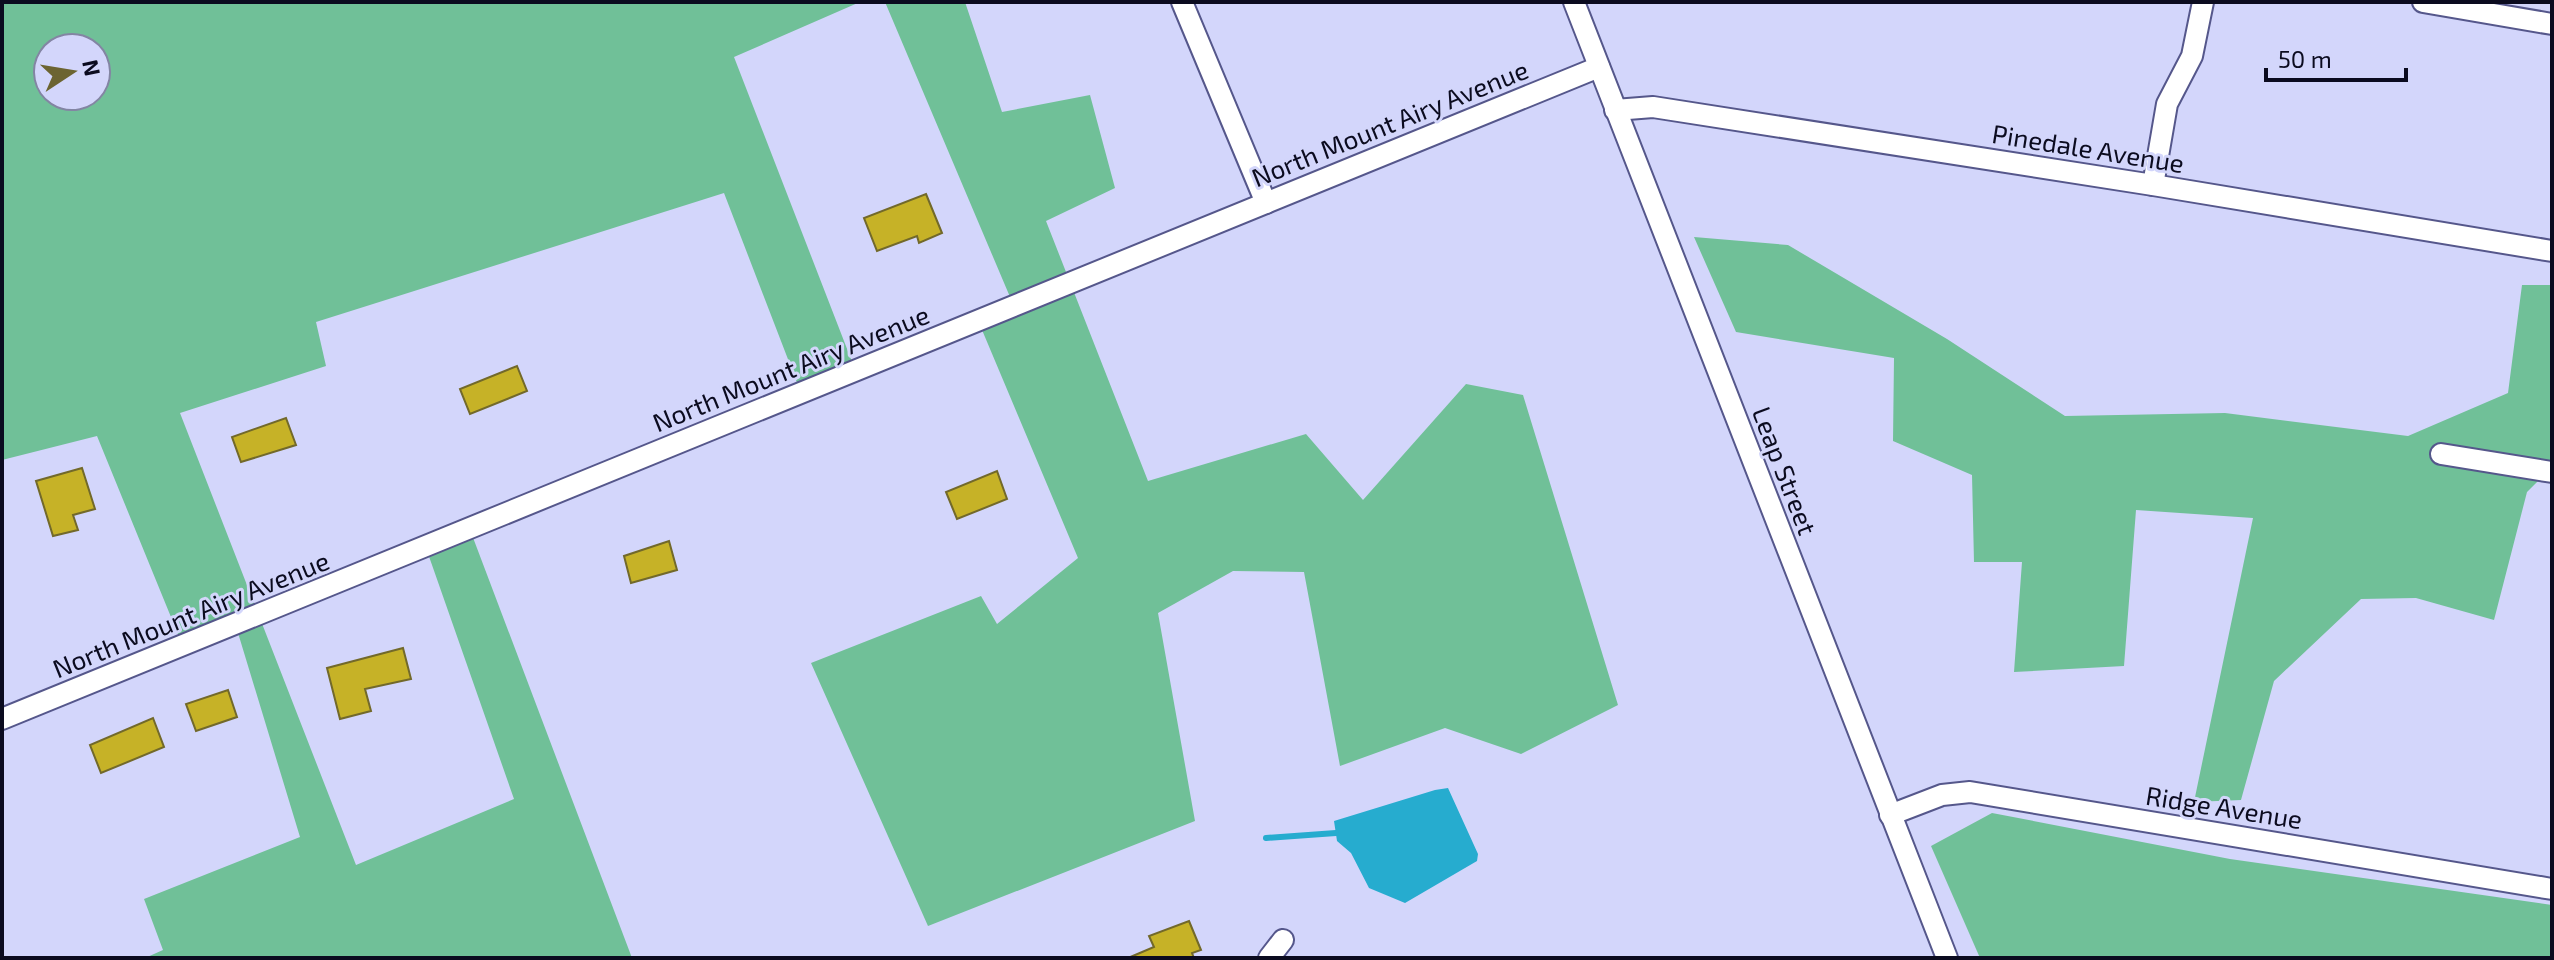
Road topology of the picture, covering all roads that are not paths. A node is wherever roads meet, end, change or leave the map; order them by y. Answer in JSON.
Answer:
{"nodes":[{"id":1,"x":1182,"y":2,"type":"edge"},
{"id":2,"x":1574,"y":2,"type":"edge"},
{"id":3,"x":2203,"y":2,"type":"edge"},
{"id":4,"x":2423,"y":2,"type":"edge"},
{"id":5,"x":2552,"y":24,"type":"edge"},
{"id":6,"x":1599,"y":67,"type":"junction"},
{"id":7,"x":1615,"y":110,"type":"junction"},
{"id":8,"x":2153,"y":185,"type":"junction"},
{"id":9,"x":1266,"y":203,"type":"junction"},
{"id":10,"x":2552,"y":251,"type":"edge"},
{"id":11,"x":2441,"y":454,"type":"dead end"},
{"id":12,"x":2552,"y":472,"type":"edge"},
{"id":13,"x":2,"y":719,"type":"edge"},
{"id":14,"x":1890,"y":815,"type":"junction"},
{"id":15,"x":2552,"y":889,"type":"edge"},
{"id":16,"x":1283,"y":940,"type":"dead end"},
{"id":17,"x":1269,"y":958,"type":"edge"},
{"id":18,"x":1947,"y":958,"type":"edge"}],
"edges":[{"from":1,"to":9,"type":"street"},
{"from":2,"to":6,"type":"street","name":"Leap Street"},
{"from":3,"to":8,"type":"street"},
{"from":4,"to":5,"type":"street"},
{"from":6,"to":7,"type":"street","name":"Leap Street"},
{"from":6,"to":9,"type":"street","name":"North Mount Airy Avenue"},
{"from":7,"to":8,"type":"street","name":"Pinedale Avenue"},
{"from":7,"to":14,"type":"street","name":"Leap Street"},
{"from":8,"to":10,"type":"street","name":"Pinedale Avenue"},
{"from":9,"to":13,"type":"street","name":"North Mount Airy Avenue"},
{"from":11,"to":12,"type":"street"},
{"from":14,"to":15,"type":"street","name":"Ridge Avenue"},
{"from":14,"to":18,"type":"street","name":"Leap Street"},
{"from":16,"to":17,"type":"street"}]}
